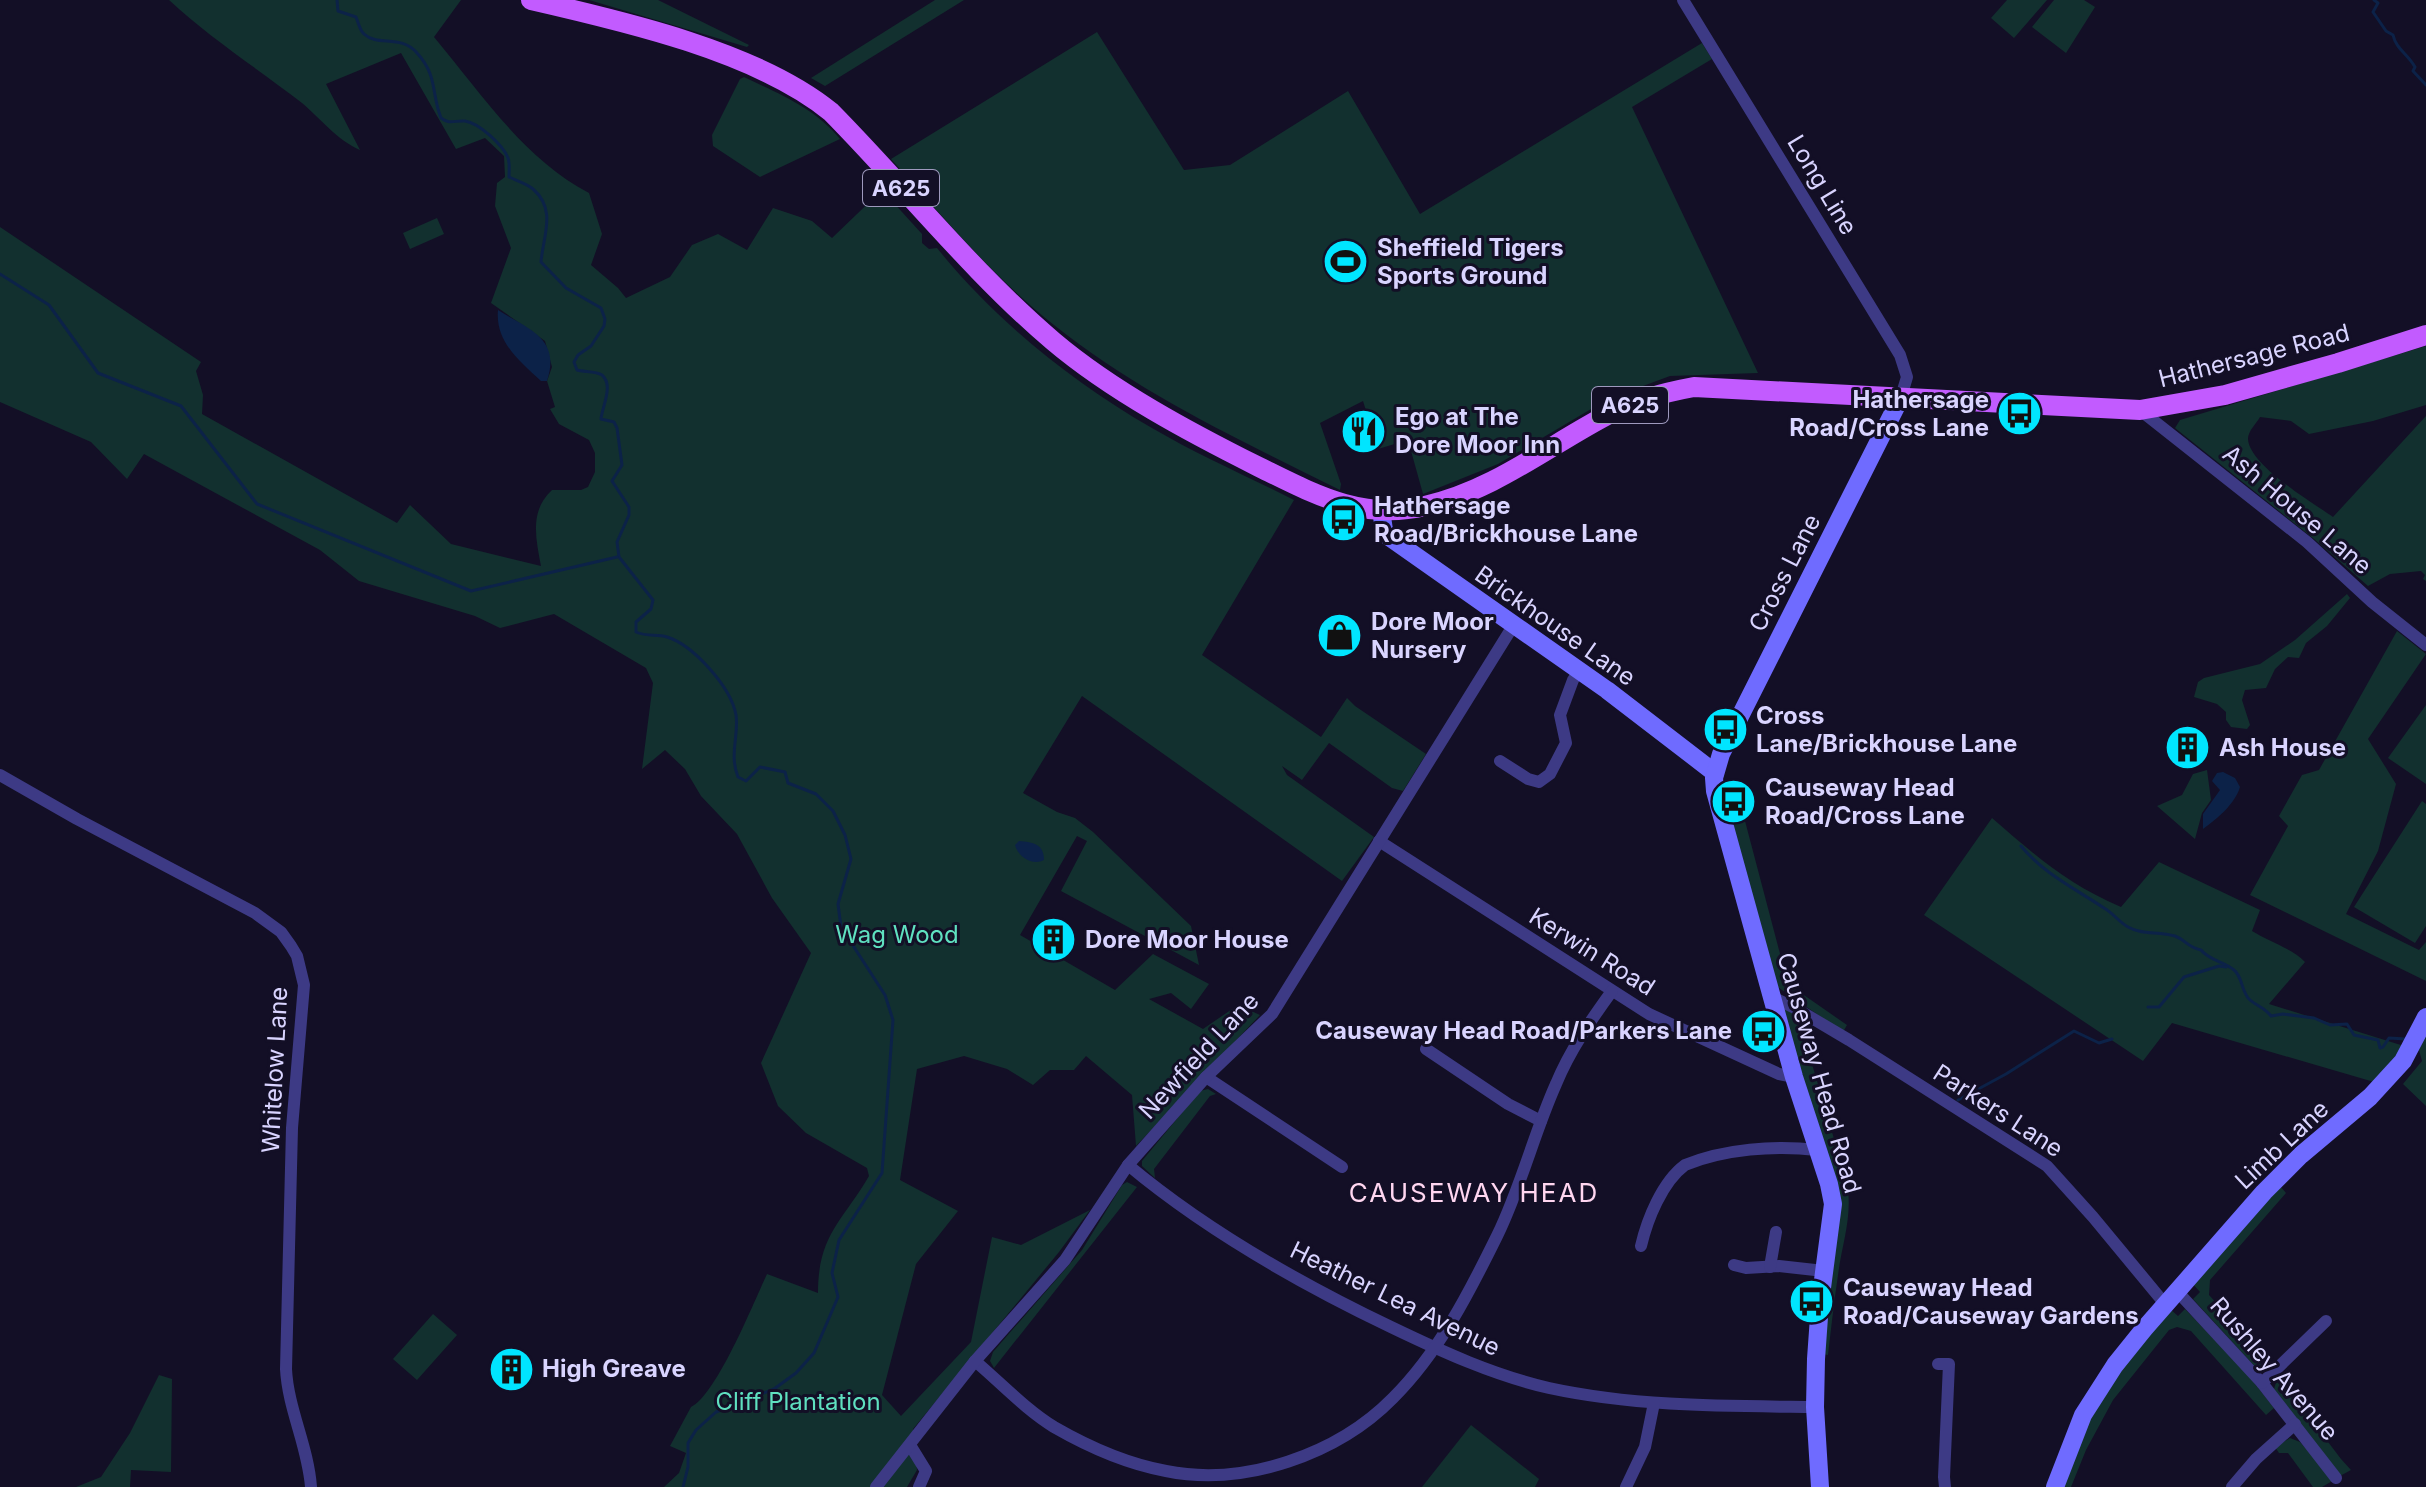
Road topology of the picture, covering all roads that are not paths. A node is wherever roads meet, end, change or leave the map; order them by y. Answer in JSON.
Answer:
{"nodes":[{"id":1,"x":531,"y":0,"type":"edge"},
{"id":2,"x":1683,"y":0,"type":"edge"},
{"id":3,"x":2426,"y":335,"type":"edge"},
{"id":4,"x":1901,"y":397,"type":"junction"},
{"id":5,"x":2140,"y":410,"type":"junction"},
{"id":6,"x":1381,"y":510,"type":"junction"},
{"id":7,"x":1513,"y":626,"type":"junction"},
{"id":8,"x":2426,"y":645,"type":"edge"},
{"id":9,"x":1579,"y":671,"type":"junction"},
{"id":10,"x":1500,"y":761,"type":"dead end"},
{"id":11,"x":1715,"y":773,"type":"junction"},
{"id":12,"x":0,"y":775,"type":"edge"},
{"id":13,"x":1379,"y":841,"type":"junction"},
{"id":14,"x":1612,"y":991,"type":"junction"},
{"id":15,"x":1772,"y":997,"type":"junction"},
{"id":16,"x":2426,"y":1017,"type":"edge"},
{"id":17,"x":1426,"y":1049,"type":"dead end"},
{"id":18,"x":1206,"y":1077,"type":"junction"},
{"id":19,"x":1794,"y":1077,"type":"junction"},
{"id":20,"x":1541,"y":1121,"type":"junction"},
{"id":21,"x":1817,"y":1150,"type":"junction"},
{"id":22,"x":1128,"y":1165,"type":"junction"},
{"id":23,"x":1342,"y":1167,"type":"dead end"},
{"id":24,"x":1776,"y":1232,"type":"dead end"},
{"id":25,"x":1641,"y":1246,"type":"dead end"},
{"id":26,"x":1734,"y":1265,"type":"dead end"},
{"id":27,"x":1770,"y":1267,"type":"junction"},
{"id":28,"x":1824,"y":1271,"type":"junction"},
{"id":29,"x":2170,"y":1297,"type":"junction"},
{"id":30,"x":2326,"y":1321,"type":"dead end"},
{"id":31,"x":1434,"y":1348,"type":"junction"},
{"id":32,"x":975,"y":1361,"type":"junction"},
{"id":33,"x":1949,"y":1362,"type":"dead end"},
{"id":34,"x":2262,"y":1383,"type":"junction"},
{"id":35,"x":1654,"y":1403,"type":"junction"},
{"id":36,"x":1815,"y":1407,"type":"junction"},
{"id":37,"x":2295,"y":1424,"type":"junction"},
{"id":38,"x":910,"y":1445,"type":"junction"},
{"id":39,"x":2336,"y":1478,"type":"dead end"},
{"id":40,"x":311,"y":1487,"type":"edge"},
{"id":41,"x":876,"y":1487,"type":"edge"},
{"id":42,"x":919,"y":1487,"type":"edge"},
{"id":43,"x":1626,"y":1487,"type":"edge"},
{"id":44,"x":1820,"y":1487,"type":"edge"},
{"id":45,"x":1945,"y":1487,"type":"edge"},
{"id":46,"x":2055,"y":1487,"type":"edge"},
{"id":47,"x":2232,"y":1487,"type":"edge"}],
"edges":[{"from":1,"to":6,"type":"main road","number":"A625"},
{"from":2,"to":4,"type":"street","name":"Long Line"},
{"from":3,"to":5,"type":"main road","name":"Hathersage Road","number":"A625"},
{"from":4,"to":5,"type":"main road","name":"Hathersage Road","number":"A625"},
{"from":4,"to":6,"type":"main road","number":"A625"},
{"from":4,"to":11,"type":"street","name":"Cross Lane"},
{"from":5,"to":8,"type":"street","name":"Ash House Lane"},
{"from":6,"to":7,"type":"street","name":"Brickhouse Lane"},
{"from":7,"to":9,"type":"street","name":"Brickhouse Lane"},
{"from":7,"to":13,"type":"street","name":"Newfield Lane"},
{"from":9,"to":10,"type":"street"},
{"from":9,"to":11,"type":"street","name":"Brickhouse Lane"},
{"from":11,"to":15,"type":"street","name":"Causeway Head Road"},
{"from":12,"to":40,"type":"street","name":"Whitelow Lane"},
{"from":13,"to":14,"type":"street","name":"Kerwin Road"},
{"from":13,"to":18,"type":"street","name":"Newfield Lane"},
{"from":14,"to":19,"type":"street","name":"Kerwin Road"},
{"from":14,"to":20,"type":"street"},
{"from":15,"to":19,"type":"street","name":"Causeway Head Road"},
{"from":15,"to":29,"type":"street","name":"Parkers Lane"},
{"from":16,"to":29,"type":"street","name":"Limb Lane"},
{"from":17,"to":20,"type":"street"},
{"from":18,"to":22,"type":"street","name":"Newfield Lane"},
{"from":18,"to":23,"type":"street"},
{"from":19,"to":21,"type":"street","name":"Causeway Head Road"},
{"from":20,"to":31,"type":"street"},
{"from":21,"to":25,"type":"street"},
{"from":21,"to":28,"type":"street","name":"Causeway Head Road"},
{"from":22,"to":31,"type":"street","name":"Heather Lea Avenue"},
{"from":22,"to":32,"type":"street","name":"Newfield Lane"},
{"from":24,"to":27,"type":"street"},
{"from":26,"to":27,"type":"street"},
{"from":27,"to":28,"type":"street"},
{"from":28,"to":36,"type":"street","name":"Causeway Head Road"},
{"from":29,"to":34,"type":"street","name":"Rushley Avenue"},
{"from":29,"to":46,"type":"street","name":"Limb Lane"},
{"from":30,"to":34,"type":"street"},
{"from":31,"to":32,"type":"street"},
{"from":31,"to":35,"type":"street","name":"Heather Lea Avenue"},
{"from":32,"to":38,"type":"street","name":"Newfield Lane"},
{"from":33,"to":45,"type":"street"},
{"from":34,"to":37,"type":"street","name":"Rushley Avenue"},
{"from":35,"to":36,"type":"street","name":"Heather Lea Avenue"},
{"from":35,"to":43,"type":"street"},
{"from":36,"to":44,"type":"street","name":"Causeway Head Road"},
{"from":37,"to":39,"type":"street","name":"Rushley Avenue"},
{"from":37,"to":47,"type":"street"},
{"from":38,"to":41,"type":"street","name":"Newfield Lane"},
{"from":38,"to":42,"type":"street"}]}
